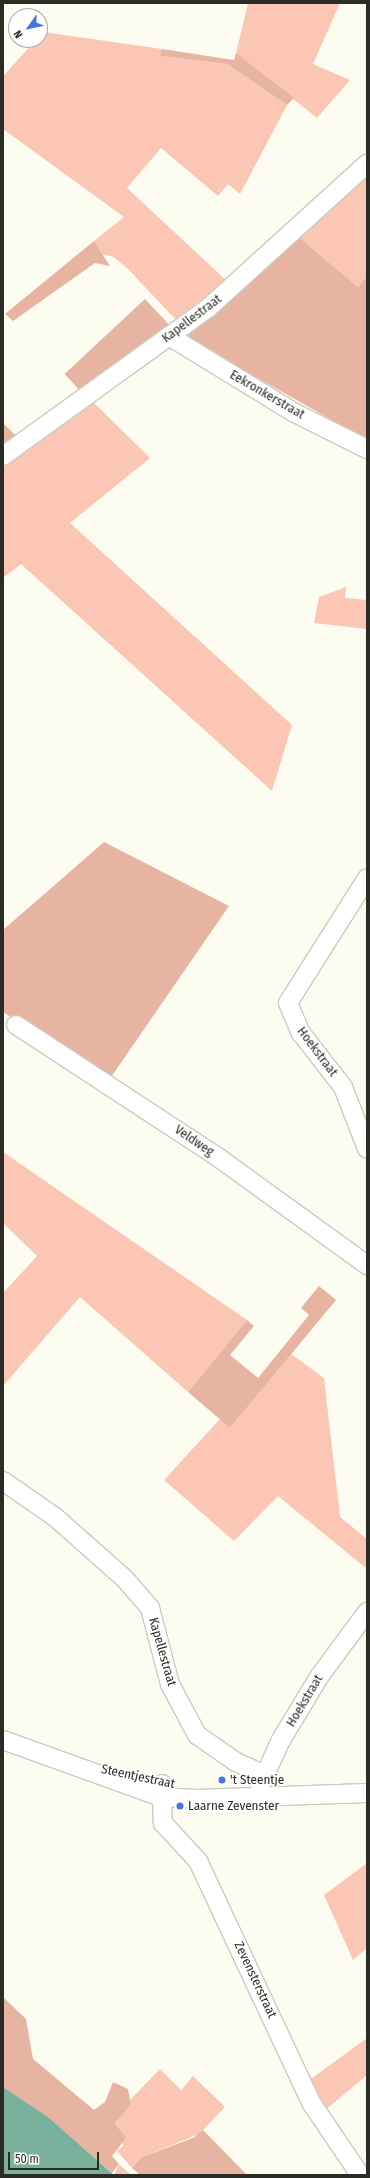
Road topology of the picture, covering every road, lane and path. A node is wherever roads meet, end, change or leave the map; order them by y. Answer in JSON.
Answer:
{"nodes":[{"id":1,"x":367,"y":164,"type":"edge"},
{"id":2,"x":169,"y":336,"type":"junction"},
{"id":3,"x":367,"y":449,"type":"edge"},
{"id":4,"x":3,"y":456,"type":"edge"},
{"id":5,"x":367,"y":878,"type":"edge"},
{"id":6,"x":16,"y":1025,"type":"dead end"},
{"id":7,"x":367,"y":1149,"type":"edge"},
{"id":8,"x":367,"y":1265,"type":"edge"},
{"id":9,"x":3,"y":1481,"type":"edge"},
{"id":10,"x":367,"y":1612,"type":"edge"},
{"id":11,"x":3,"y":1740,"type":"edge"},
{"id":12,"x":260,"y":1785,"type":"junction"},
{"id":13,"x":161,"y":1790,"type":"junction"},
{"id":14,"x":367,"y":1792,"type":"edge"},
{"id":15,"x":360,"y":2175,"type":"edge"}],
"edges":[{"from":1,"to":2,"type":"street","name":"Kapellestraat"},
{"from":2,"to":3,"type":"street","name":"Eekronkerstraat"},
{"from":2,"to":4,"type":"street","name":"Kapellestraat"},
{"from":5,"to":7,"type":"street","name":"Hoekstraat"},
{"from":6,"to":8,"type":"street","name":"Veldweg"},
{"from":9,"to":12,"type":"street","name":"Kapellestraat"},
{"from":10,"to":12,"type":"street","name":"Hoekstraat"},
{"from":11,"to":13,"type":"street","name":"Steentjestraat"},
{"from":12,"to":13,"type":"street","name":"Steentjestraat"},
{"from":12,"to":14,"type":"street","name":"Steentjestraat"},
{"from":13,"to":15,"type":"street","name":"Zevensterstraat"}]}
